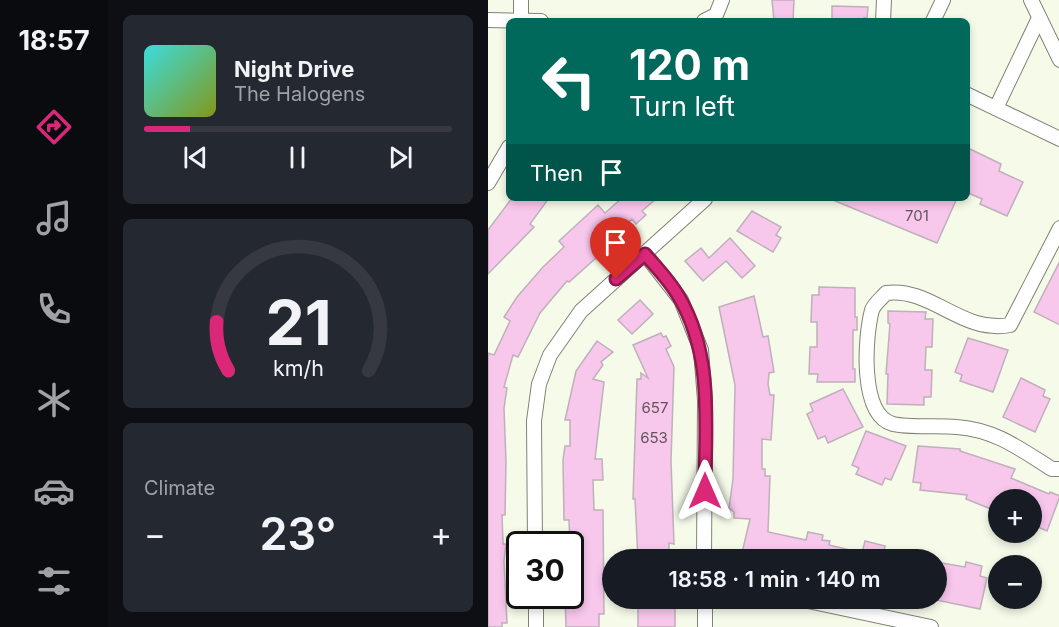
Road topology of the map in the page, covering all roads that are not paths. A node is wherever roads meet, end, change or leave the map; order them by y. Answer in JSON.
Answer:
{"nodes":[{"id":1,"x":521,"y":0,"type":"edge"},
{"id":2,"x":722,"y":0,"type":"edge"},
{"id":3,"x":884,"y":0,"type":"edge"},
{"id":4,"x":943,"y":0,"type":"edge"},
{"id":5,"x":1031,"y":0,"type":"edge"},
{"id":6,"x":521,"y":18,"type":"edge"},
{"id":7,"x":710,"y":18,"type":"edge"},
{"id":8,"x":883,"y":18,"type":"edge"},
{"id":9,"x":934,"y":18,"type":"edge"},
{"id":10,"x":1039,"y":18,"type":"junction"},
{"id":11,"x":488,"y":20,"type":"edge"},
{"id":12,"x":506,"y":21,"type":"edge"},
{"id":13,"x":1060,"y":60,"type":"edge"},
{"id":14,"x":970,"y":96,"type":"edge"},
{"id":15,"x":996,"y":108,"type":"junction"},
{"id":16,"x":1060,"y":139,"type":"edge"},
{"id":17,"x":506,"y":152,"type":"edge"},
{"id":18,"x":488,"y":183,"type":"edge"},
{"id":19,"x":703,"y":201,"type":"edge"},
{"id":20,"x":1060,"y":228,"type":"edge"},
{"id":21,"x":645,"y":254,"type":"junction"},
{"id":22,"x":1060,"y":469,"type":"edge"},
{"id":23,"x":535,"y":531,"type":"edge"},
{"id":24,"x":704,"y":549,"type":"edge"},
{"id":25,"x":536,"y":609,"type":"edge"},
{"id":26,"x":705,"y":609,"type":"edge"},
{"id":27,"x":833,"y":609,"type":"edge"},
{"id":28,"x":880,"y":622,"type":"edge"},
{"id":29,"x":536,"y":627,"type":"edge"},
{"id":30,"x":705,"y":627,"type":"edge"},
{"id":31,"x":931,"y":627,"type":"edge"}],
"edges":[{"from":1,"to":6,"type":"street"},
{"from":2,"to":7,"type":"street"},
{"from":3,"to":8,"type":"street"},
{"from":4,"to":9,"type":"street"},
{"from":5,"to":10,"type":"street"},
{"from":10,"to":13,"type":"street"},
{"from":10,"to":15,"type":"street"},
{"from":11,"to":12,"type":"street"},
{"from":14,"to":15,"type":"street"},
{"from":15,"to":16,"type":"street"},
{"from":17,"to":18,"type":"street"},
{"from":19,"to":21,"type":"street"},
{"from":20,"to":22,"type":"street"},
{"from":21,"to":23,"type":"street"},
{"from":21,"to":24,"type":"street"},
{"from":25,"to":29,"type":"street"},
{"from":26,"to":30,"type":"street"},
{"from":27,"to":28,"type":"street"},
{"from":28,"to":31,"type":"street"}]}
